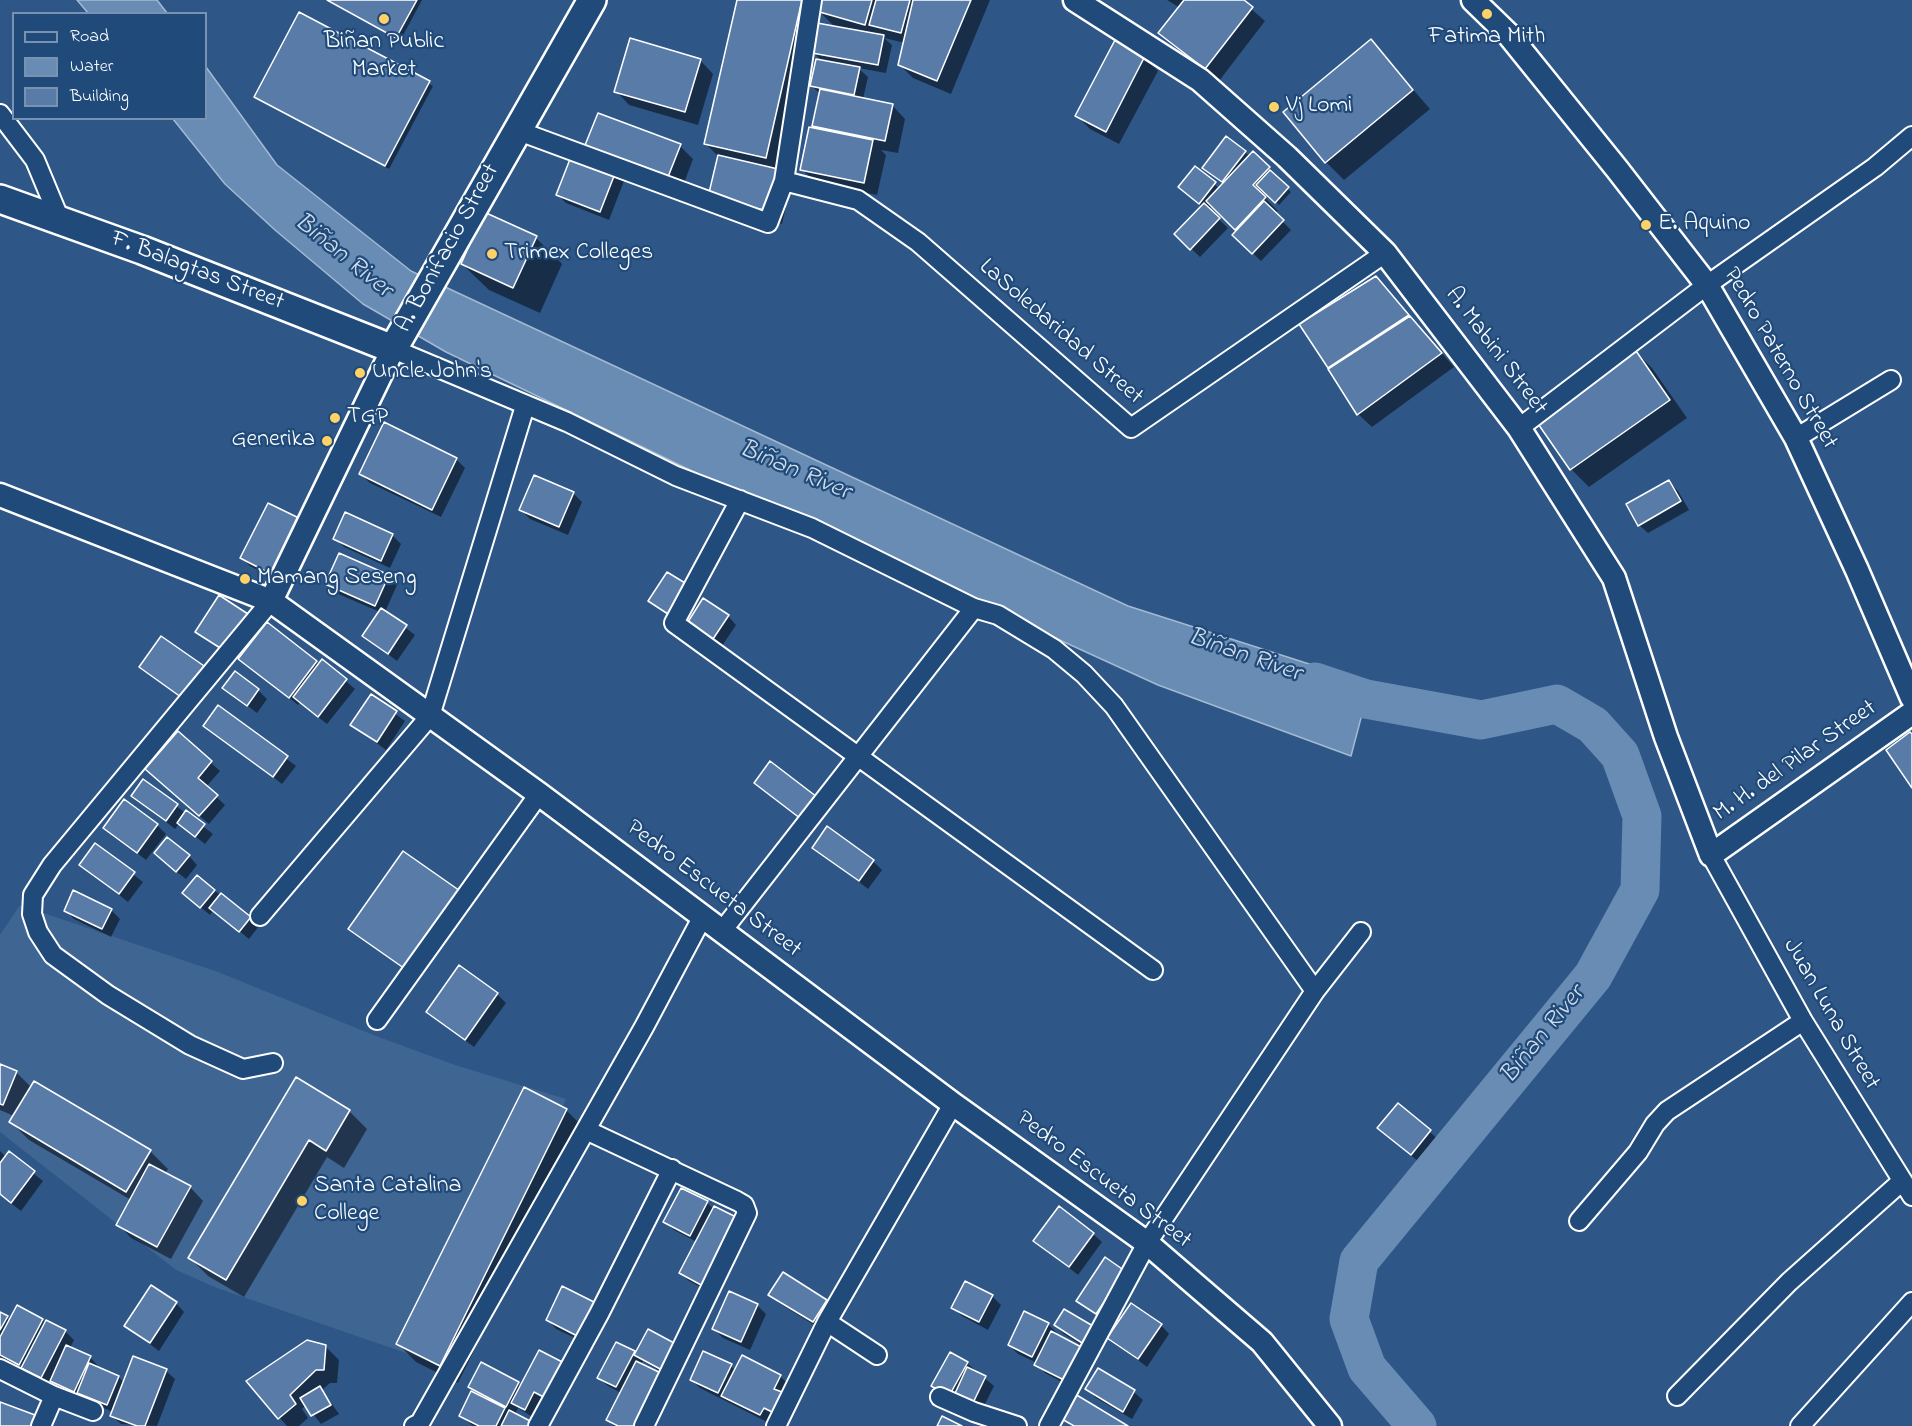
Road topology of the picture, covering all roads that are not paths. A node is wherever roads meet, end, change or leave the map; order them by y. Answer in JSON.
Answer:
{"nodes":[{"id":1,"x":592,"y":0,"type":"edge"},
{"id":2,"x":812,"y":0,"type":"edge"},
{"id":3,"x":1473,"y":0,"type":"edge"},
{"id":4,"x":1079,"y":1,"type":"edge"},
{"id":5,"x":0,"y":114,"type":"edge"},
{"id":6,"x":516,"y":130,"type":"junction"},
{"id":7,"x":1912,"y":136,"type":"edge"},
{"id":8,"x":784,"y":181,"type":"junction"},
{"id":9,"x":0,"y":199,"type":"edge"},
{"id":10,"x":60,"y":220,"type":"junction"},
{"id":11,"x":1385,"y":253,"type":"junction"},
{"id":12,"x":1707,"y":285,"type":"junction"},
{"id":13,"x":398,"y":341,"type":"junction"},
{"id":14,"x":1892,"y":380,"type":"dead end"},
{"id":15,"x":525,"y":406,"type":"junction"},
{"id":16,"x":1519,"y":428,"type":"junction"},
{"id":17,"x":1796,"y":438,"type":"junction"},
{"id":18,"x":0,"y":495,"type":"edge"},
{"id":19,"x":740,"y":500,"type":"junction"},
{"id":20,"x":271,"y":601,"type":"junction"},
{"id":21,"x":974,"y":608,"type":"junction"},
{"id":22,"x":1912,"y":698,"type":"edge"},
{"id":23,"x":1912,"y":713,"type":"edge"},
{"id":24,"x":430,"y":716,"type":"junction"},
{"id":25,"x":860,"y":756,"type":"junction"},
{"id":26,"x":539,"y":794,"type":"junction"},
{"id":27,"x":1711,"y":855,"type":"junction"},
{"id":28,"x":260,"y":916,"type":"dead end"},
{"id":29,"x":703,"y":916,"type":"junction"},
{"id":30,"x":722,"y":931,"type":"junction"},
{"id":31,"x":1361,"y":932,"type":"dead end"},
{"id":32,"x":1153,"y":970,"type":"dead end"},
{"id":33,"x":1315,"y":991,"type":"junction"},
{"id":34,"x":377,"y":1020,"type":"dead end"},
{"id":35,"x":1803,"y":1021,"type":"junction"},
{"id":36,"x":273,"y":1063,"type":"dead end"},
{"id":37,"x":953,"y":1104,"type":"junction"},
{"id":38,"x":586,"y":1130,"type":"junction"},
{"id":39,"x":672,"y":1169,"type":"junction"},
{"id":40,"x":1907,"y":1189,"type":"edge"},
{"id":41,"x":1580,"y":1221,"type":"dead end"},
{"id":42,"x":1147,"y":1243,"type":"junction"},
{"id":43,"x":1912,"y":1302,"type":"edge"},
{"id":44,"x":827,"y":1322,"type":"junction"},
{"id":45,"x":877,"y":1355,"type":"dead end"},
{"id":46,"x":0,"y":1369,"type":"edge"},
{"id":47,"x":54,"y":1396,"type":"junction"},
{"id":48,"x":1677,"y":1396,"type":"dead end"},
{"id":49,"x":940,"y":1397,"type":"dead end"},
{"id":50,"x":93,"y":1411,"type":"dead end"},
{"id":51,"x":419,"y":1425,"type":"edge"},
{"id":52,"x":41,"y":1426,"type":"edge"},
{"id":53,"x":538,"y":1426,"type":"edge"},
{"id":54,"x":644,"y":1426,"type":"edge"},
{"id":55,"x":776,"y":1426,"type":"edge"},
{"id":56,"x":1017,"y":1426,"type":"edge"},
{"id":57,"x":1049,"y":1426,"type":"edge"},
{"id":58,"x":1330,"y":1426,"type":"edge"},
{"id":59,"x":1800,"y":1426,"type":"edge"}],
"edges":[{"from":1,"to":6,"type":"main road","name":"A. Bonifacio Street"},
{"from":2,"to":8,"type":"street"},
{"from":3,"to":12,"type":"street","name":"Pedro Paterno Street"},
{"from":4,"to":11,"type":"street","name":"A. Mabini Street"},
{"from":5,"to":10,"type":"street"},
{"from":6,"to":8,"type":"street"},
{"from":6,"to":13,"type":"main road","name":"A. Bonifacio Street"},
{"from":7,"to":12,"type":"street"},
{"from":8,"to":11,"type":"street","name":"LaSoledaridad Street"},
{"from":9,"to":10,"type":"main road","name":"F. Balagtas Street"},
{"from":10,"to":13,"type":"main road","name":"F. Balagtas Street"},
{"from":11,"to":16,"type":"street","name":"A. Mabini Street"},
{"from":12,"to":16,"type":"street"},
{"from":12,"to":17,"type":"street","name":"Pedro Paterno Street"},
{"from":13,"to":15,"type":"street"},
{"from":13,"to":20,"type":"street","name":"A. Bonifacio Street"},
{"from":14,"to":17,"type":"street"},
{"from":15,"to":19,"type":"street"},
{"from":15,"to":24,"type":"street"},
{"from":16,"to":27,"type":"street","name":"A. Mabini Street"},
{"from":17,"to":22,"type":"street","name":"Pedro Paterno Street"},
{"from":18,"to":20,"type":"street","name":"Pedro Escueta Street"},
{"from":19,"to":21,"type":"street"},
{"from":19,"to":25,"type":"street"},
{"from":20,"to":24,"type":"street","name":"Pedro Escueta Street"},
{"from":20,"to":36,"type":"street"},
{"from":21,"to":25,"type":"street"},
{"from":21,"to":33,"type":"street"},
{"from":23,"to":27,"type":"street","name":"M. H. del Pilar Street"},
{"from":24,"to":26,"type":"street","name":"Pedro Escueta Street"},
{"from":24,"to":28,"type":"street"},
{"from":25,"to":30,"type":"street"},
{"from":25,"to":32,"type":"street"},
{"from":26,"to":29,"type":"street","name":"Pedro Escueta Street"},
{"from":26,"to":34,"type":"street"},
{"from":27,"to":35,"type":"street","name":"Juan Luna Street"},
{"from":29,"to":30,"type":"street","name":"Pedro Escueta Street"},
{"from":29,"to":38,"type":"street"},
{"from":30,"to":37,"type":"street","name":"Pedro Escueta Street"},
{"from":31,"to":33,"type":"street"},
{"from":33,"to":42,"type":"street"},
{"from":35,"to":40,"type":"street","name":"Juan Luna Street"},
{"from":35,"to":41,"type":"street"},
{"from":37,"to":42,"type":"street","name":"Pedro Escueta Street"},
{"from":37,"to":44,"type":"street"},
{"from":38,"to":39,"type":"street"},
{"from":38,"to":51,"type":"street"},
{"from":39,"to":53,"type":"street"},
{"from":39,"to":54,"type":"street"},
{"from":40,"to":48,"type":"street"},
{"from":42,"to":57,"type":"street"},
{"from":42,"to":58,"type":"street","name":"Pedro Escueta Street"},
{"from":43,"to":59,"type":"street"},
{"from":44,"to":45,"type":"street"},
{"from":44,"to":55,"type":"street"},
{"from":46,"to":47,"type":"street"},
{"from":47,"to":50,"type":"street"},
{"from":47,"to":52,"type":"street"},
{"from":49,"to":56,"type":"street"}]}
